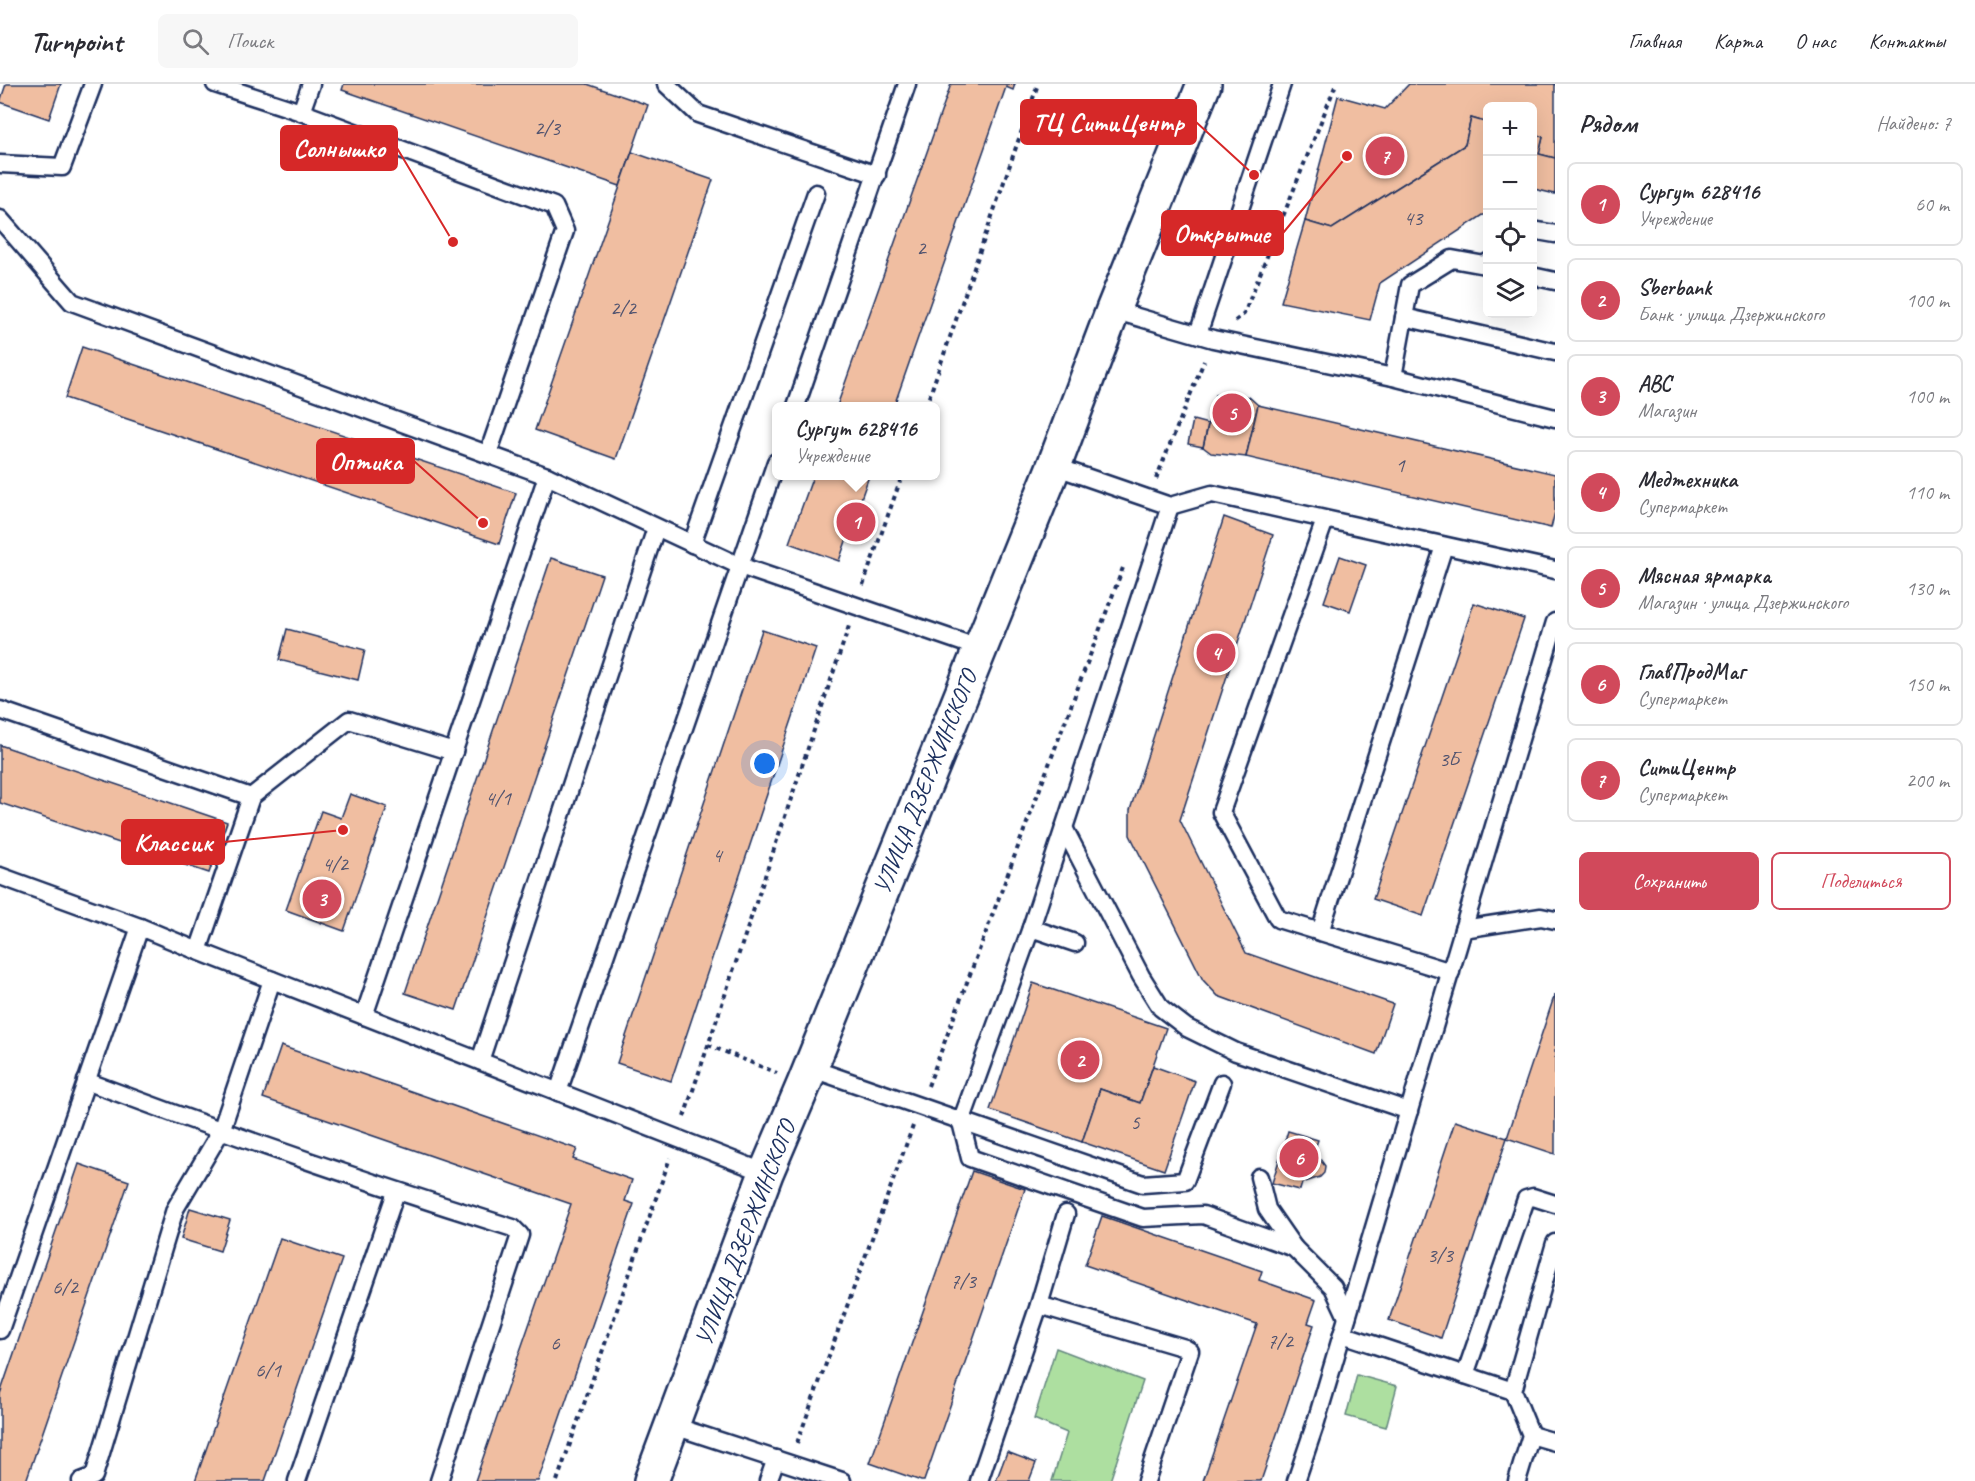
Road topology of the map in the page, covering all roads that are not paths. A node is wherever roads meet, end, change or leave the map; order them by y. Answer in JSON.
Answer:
{"nodes":[{"id":1,"x":93,"y":84,"type":"edge"},
{"id":2,"x":215,"y":84,"type":"edge"},
{"id":3,"x":311,"y":84,"type":"edge"},
{"id":4,"x":666,"y":84,"type":"edge"},
{"id":5,"x":907,"y":84,"type":"edge"},
{"id":6,"x":1204,"y":84,"type":"edge"},
{"id":7,"x":1282,"y":84,"type":"edge"},
{"id":8,"x":301,"y":112,"type":"junction"},
{"id":9,"x":0,"y":164,"type":"edge"},
{"id":10,"x":877,"y":174,"type":"junction"},
{"id":11,"x":816,"y":193,"type":"dead end"},
{"id":12,"x":0,"y":219,"type":"edge"},
{"id":13,"x":1537,"y":231,"type":"edge"},
{"id":14,"x":1555,"y":234,"type":"edge"},
{"id":15,"x":1486,"y":264,"type":"edge"},
{"id":16,"x":1537,"y":277,"type":"edge"},
{"id":17,"x":1555,"y":281,"type":"edge"},
{"id":18,"x":1113,"y":310,"type":"junction"},
{"id":19,"x":1404,"y":317,"type":"junction"},
{"id":20,"x":1205,"y":337,"type":"junction"},
{"id":21,"x":1555,"y":352,"type":"edge"},
{"id":22,"x":1393,"y":377,"type":"junction"},
{"id":23,"x":797,"y":402,"type":"edge"},
{"id":24,"x":1555,"y":418,"type":"edge"},
{"id":25,"x":488,"y":454,"type":"junction"},
{"id":26,"x":1054,"y":466,"type":"junction"},
{"id":27,"x":548,"y":476,"type":"junction"},
{"id":28,"x":772,"y":476,"type":"edge"},
{"id":29,"x":1170,"y":506,"type":"junction"},
{"id":30,"x":1325,"y":520,"type":"junction"},
{"id":31,"x":656,"y":528,"type":"junction"},
{"id":32,"x":692,"y":544,"type":"junction"},
{"id":33,"x":1444,"y":546,"type":"junction"},
{"id":34,"x":740,"y":566,"type":"junction"},
{"id":35,"x":1555,"y":570,"type":"edge"},
{"id":36,"x":1555,"y":622,"type":"edge"},
{"id":37,"x":979,"y":648,"type":"junction"},
{"id":38,"x":0,"y":710,"type":"edge"},
{"id":39,"x":454,"y":752,"type":"junction"},
{"id":40,"x":251,"y":797,"type":"junction"},
{"id":41,"x":1064,"y":828,"type":"junction"},
{"id":42,"x":0,"y":876,"type":"edge"},
{"id":43,"x":1555,"y":920,"type":"edge"},
{"id":44,"x":140,"y":927,"type":"junction"},
{"id":45,"x":1031,"y":928,"type":"junction"},
{"id":46,"x":1463,"y":928,"type":"junction"},
{"id":47,"x":1320,"y":932,"type":"junction"},
{"id":48,"x":1074,"y":943,"type":"dead end"},
{"id":49,"x":198,"y":951,"type":"junction"},
{"id":50,"x":1450,"y":972,"type":"junction"},
{"id":51,"x":272,"y":980,"type":"junction"},
{"id":52,"x":364,"y":1016,"type":"junction"},
{"id":53,"x":480,"y":1061,"type":"junction"},
{"id":54,"x":810,"y":1068,"type":"junction"},
{"id":55,"x":86,"y":1081,"type":"junction"},
{"id":56,"x":1221,"y":1083,"type":"dead end"},
{"id":57,"x":558,"y":1092,"type":"junction"},
{"id":58,"x":1409,"y":1111,"type":"junction"},
{"id":59,"x":961,"y":1122,"type":"junction"},
{"id":60,"x":221,"y":1131,"type":"junction"},
{"id":61,"x":766,"y":1173,"type":"junction"},
{"id":62,"x":1259,"y":1177,"type":"dead end"},
{"id":63,"x":396,"y":1192,"type":"junction"},
{"id":64,"x":1555,"y":1204,"type":"edge"},
{"id":65,"x":1065,"y":1214,"type":"dead end"},
{"id":66,"x":1555,"y":1243,"type":"edge"},
{"id":67,"x":1294,"y":1248,"type":"junction"},
{"id":68,"x":1039,"y":1305,"type":"junction"},
{"id":69,"x":1347,"y":1317,"type":"junction"},
{"id":70,"x":0,"y":1330,"type":"edge"},
{"id":71,"x":1342,"y":1334,"type":"junction"},
{"id":72,"x":1465,"y":1375,"type":"junction"},
{"id":73,"x":1513,"y":1391,"type":"junction"},
{"id":74,"x":671,"y":1425,"type":"junction"},
{"id":75,"x":1531,"y":1435,"type":"junction"},
{"id":76,"x":1555,"y":1442,"type":"edge"},
{"id":77,"x":783,"y":1461,"type":"junction"},
{"id":78,"x":94,"y":1479,"type":"edge"},
{"id":79,"x":297,"y":1481,"type":"edge"},
{"id":80,"x":439,"y":1481,"type":"edge"},
{"id":81,"x":651,"y":1481,"type":"edge"},
{"id":82,"x":768,"y":1481,"type":"edge"},
{"id":83,"x":842,"y":1481,"type":"edge"},
{"id":84,"x":980,"y":1481,"type":"edge"},
{"id":85,"x":1146,"y":1481,"type":"edge"},
{"id":86,"x":1296,"y":1481,"type":"edge"},
{"id":87,"x":1517,"y":1481,"type":"edge"}],
"edges":[{"from":1,"to":9,"type":"lane"},
{"from":2,"to":8,"type":"lane"},
{"from":3,"to":8,"type":"lane"},
{"from":4,"to":10,"type":"lane"},
{"from":5,"to":10,"type":"lane"},
{"from":6,"to":18,"type":"main road","name":"УЛИЦА ДЗЕРЖИНСКОГО"},
{"from":7,"to":20,"type":"lane"},
{"from":8,"to":25,"type":"lane"},
{"from":10,"to":23,"type":"lane"},
{"from":11,"to":32,"type":"lane"},
{"from":12,"to":25,"type":"lane"},
{"from":13,"to":14,"type":"lane"},
{"from":15,"to":19,"type":"lane"},
{"from":16,"to":17,"type":"lane"},
{"from":18,"to":20,"type":"lane"},
{"from":18,"to":26,"type":"main road","name":"УЛИЦА ДЗЕРЖИНСКОГО"},
{"from":19,"to":21,"type":"lane"},
{"from":19,"to":22,"type":"lane"},
{"from":20,"to":22,"type":"lane"},
{"from":22,"to":24,"type":"lane"},
{"from":25,"to":27,"type":"lane"},
{"from":26,"to":29,"type":"lane"},
{"from":26,"to":37,"type":"main road","name":"УЛИЦА ДЗЕРЖИНСКОГО"},
{"from":27,"to":31,"type":"lane"},
{"from":27,"to":39,"type":"lane"},
{"from":28,"to":34,"type":"lane"},
{"from":29,"to":30,"type":"lane"},
{"from":29,"to":41,"type":"lane"},
{"from":30,"to":33,"type":"lane"},
{"from":30,"to":47,"type":"lane"},
{"from":31,"to":32,"type":"lane"},
{"from":31,"to":53,"type":"lane"},
{"from":32,"to":34,"type":"lane"},
{"from":33,"to":35,"type":"lane"},
{"from":33,"to":47,"type":"lane"},
{"from":34,"to":37,"type":"lane"},
{"from":34,"to":57,"type":"lane"},
{"from":36,"to":46,"type":"lane"},
{"from":37,"to":54,"type":"main road","name":"УЛИЦА ДЗЕРЖИНСКОГО"},
{"from":38,"to":40,"type":"lane"},
{"from":39,"to":40,"type":"lane"},
{"from":39,"to":52,"type":"lane"},
{"from":40,"to":49,"type":"lane"},
{"from":41,"to":45,"type":"lane"},
{"from":41,"to":58,"type":"lane"},
{"from":42,"to":44,"type":"lane"},
{"from":43,"to":46,"type":"lane"},
{"from":44,"to":49,"type":"lane"},
{"from":44,"to":55,"type":"lane"},
{"from":45,"to":48,"type":"lane"},
{"from":45,"to":59,"type":"lane"},
{"from":46,"to":50,"type":"lane"},
{"from":47,"to":50,"type":"lane"},
{"from":49,"to":51,"type":"lane"},
{"from":50,"to":58,"type":"lane"},
{"from":51,"to":52,"type":"lane"},
{"from":51,"to":60,"type":"lane"},
{"from":52,"to":53,"type":"lane"},
{"from":53,"to":57,"type":"lane"},
{"from":54,"to":59,"type":"lane"},
{"from":54,"to":61,"type":"main road","name":"УЛИЦА ДЗЕРЖИНСКОГО"},
{"from":55,"to":60,"type":"lane"},
{"from":55,"to":70,"type":"lane"},
{"from":56,"to":59,"type":"lane"},
{"from":57,"to":61,"type":"lane"},
{"from":58,"to":69,"type":"lane"},
{"from":59,"to":67,"type":"lane"},
{"from":60,"to":63,"type":"lane"},
{"from":60,"to":78,"type":"lane"},
{"from":61,"to":74,"type":"main road","name":"УЛИЦА ДЗЕРЖИНСКОГО"},
{"from":62,"to":67,"type":"lane"},
{"from":63,"to":79,"type":"lane"},
{"from":63,"to":80,"type":"lane"},
{"from":64,"to":72,"type":"lane"},
{"from":65,"to":68,"type":"lane"},
{"from":66,"to":73,"type":"lane"},
{"from":67,"to":69,"type":"lane"},
{"from":68,"to":84,"type":"lane"},
{"from":68,"to":85,"type":"lane"},
{"from":69,"to":71,"type":"lane"},
{"from":71,"to":72,"type":"lane"},
{"from":71,"to":86,"type":"lane"},
{"from":72,"to":73,"type":"lane"},
{"from":73,"to":75,"type":"lane"},
{"from":74,"to":77,"type":"lane"},
{"from":74,"to":81,"type":"main road","name":"УЛИЦА ДЗЕРЖИНСКОГО"},
{"from":75,"to":76,"type":"lane"},
{"from":75,"to":87,"type":"lane"},
{"from":77,"to":82,"type":"lane"},
{"from":77,"to":83,"type":"lane"}]}
